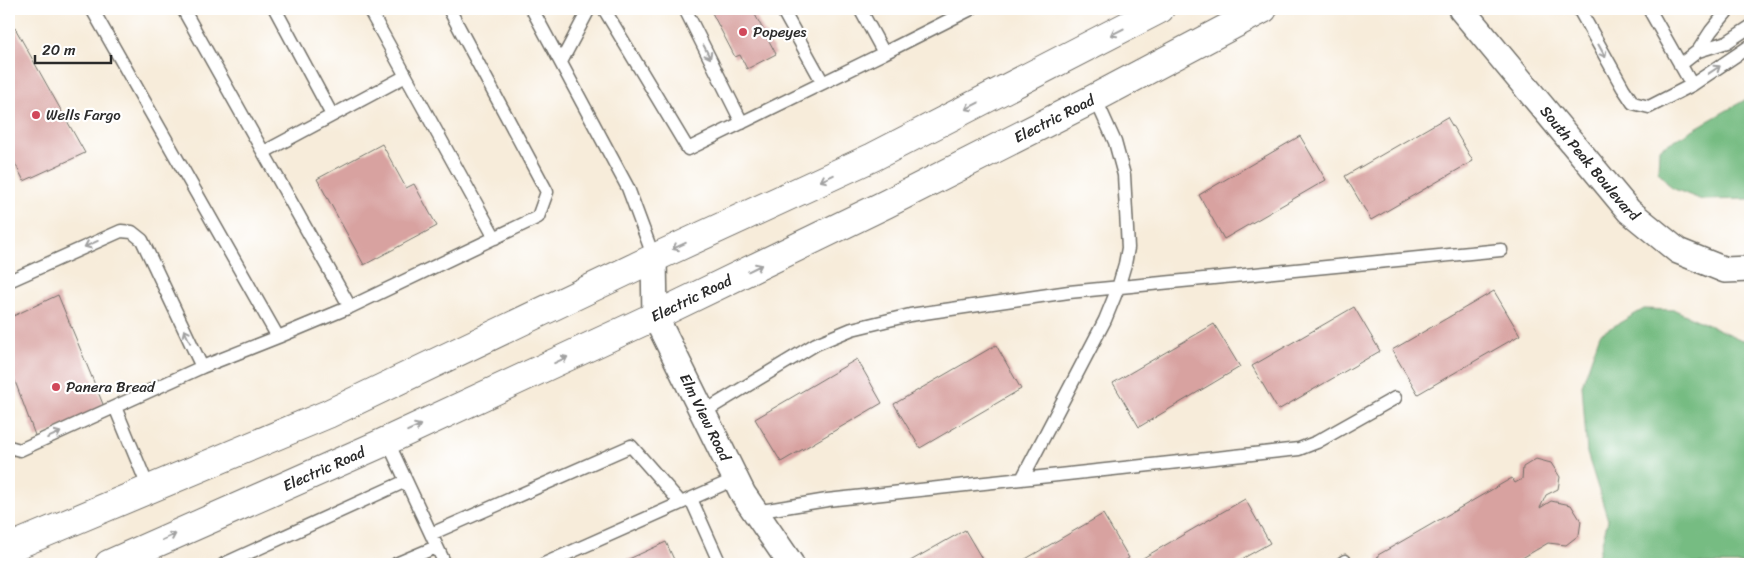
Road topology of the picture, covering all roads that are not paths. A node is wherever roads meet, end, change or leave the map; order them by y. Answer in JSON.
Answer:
{"nodes":[{"id":1,"x":92,"y":9,"type":"edge"},
{"id":2,"x":183,"y":9,"type":"edge"},
{"id":3,"x":275,"y":9,"type":"edge"},
{"id":4,"x":369,"y":9,"type":"edge"},
{"id":5,"x":449,"y":9,"type":"edge"},
{"id":6,"x":532,"y":9,"type":"edge"},
{"id":7,"x":589,"y":9,"type":"edge"},
{"id":8,"x":604,"y":9,"type":"edge"},
{"id":9,"x":685,"y":9,"type":"edge"},
{"id":10,"x":782,"y":9,"type":"edge"},
{"id":11,"x":860,"y":9,"type":"edge"},
{"id":12,"x":971,"y":9,"type":"edge"},
{"id":13,"x":1160,"y":9,"type":"edge"},
{"id":14,"x":1263,"y":9,"type":"edge"},
{"id":15,"x":1461,"y":9,"type":"edge"},
{"id":16,"x":1579,"y":9,"type":"edge"},
{"id":17,"x":1649,"y":9,"type":"edge"},
{"id":18,"x":1729,"y":9,"type":"edge"},
{"id":19,"x":1750,"y":27,"type":"edge"},
{"id":20,"x":1750,"y":46,"type":"edge"},
{"id":21,"x":1698,"y":51,"type":"junction"},
{"id":22,"x":884,"y":53,"type":"junction"},
{"id":23,"x":561,"y":62,"type":"junction"},
{"id":24,"x":1680,"y":64,"type":"junction"},
{"id":25,"x":406,"y":76,"type":"junction"},
{"id":26,"x":823,"y":83,"type":"junction"},
{"id":27,"x":1692,"y":85,"type":"junction"},
{"id":28,"x":1093,"y":99,"type":"junction"},
{"id":29,"x":332,"y":115,"type":"junction"},
{"id":30,"x":742,"y":122,"type":"junction"},
{"id":31,"x":264,"y":152,"type":"junction"},
{"id":32,"x":495,"y":238,"type":"junction"},
{"id":33,"x":1501,"y":250,"type":"dead end"},
{"id":34,"x":654,"y":258,"type":"junction"},
{"id":35,"x":1750,"y":269,"type":"edge"},
{"id":36,"x":9,"y":281,"type":"edge"},
{"id":37,"x":1118,"y":288,"type":"junction"},
{"id":38,"x":350,"y":307,"type":"junction"},
{"id":39,"x":656,"y":316,"type":"junction"},
{"id":40,"x":278,"y":337,"type":"junction"},
{"id":41,"x":202,"y":367,"type":"junction"},
{"id":42,"x":1396,"y":398,"type":"dead end"},
{"id":43,"x":115,"y":407,"type":"junction"},
{"id":44,"x":702,"y":413,"type":"junction"},
{"id":45,"x":388,"y":440,"type":"junction"},
{"id":46,"x":9,"y":447,"type":"edge"},
{"id":47,"x":736,"y":479,"type":"junction"},
{"id":48,"x":1022,"y":479,"type":"junction"},
{"id":49,"x":406,"y":480,"type":"junction"},
{"id":50,"x":149,"y":489,"type":"junction"},
{"id":51,"x":686,"y":501,"type":"junction"},
{"id":52,"x":755,"y":512,"type":"junction"},
{"id":53,"x":431,"y":534,"type":"junction"},
{"id":54,"x":436,"y":547,"type":"junction"},
{"id":55,"x":9,"y":548,"type":"edge"},
{"id":56,"x":147,"y":556,"type":"edge"},
{"id":57,"x":109,"y":564,"type":"edge"},
{"id":58,"x":224,"y":564,"type":"edge"},
{"id":59,"x":396,"y":564,"type":"edge"},
{"id":60,"x":444,"y":564,"type":"edge"},
{"id":61,"x":544,"y":564,"type":"edge"},
{"id":62,"x":720,"y":564,"type":"edge"},
{"id":63,"x":791,"y":564,"type":"edge"}],
"edges":[{"from":1,"to":40,"type":"lane"},
{"from":2,"to":31,"type":"lane"},
{"from":3,"to":29,"type":"lane"},
{"from":4,"to":25,"type":"lane"},
{"from":5,"to":32,"type":"lane"},
{"from":6,"to":23,"type":"lane"},
{"from":7,"to":23,"type":"lane"},
{"from":8,"to":30,"type":"lane"},
{"from":9,"to":30,"type":"lane","one_way":true},
{"from":10,"to":26,"type":"lane"},
{"from":11,"to":22,"type":"lane"},
{"from":12,"to":22,"type":"lane"},
{"from":13,"to":34,"type":"main road","one_way":true},
{"from":14,"to":28,"type":"main road","name":"Electric Road"},
{"from":15,"to":35,"type":"street","name":"South Peak Boulevard"},
{"from":16,"to":27,"type":"lane","one_way":true},
{"from":17,"to":24,"type":"lane"},
{"from":18,"to":21,"type":"lane"},
{"from":19,"to":21,"type":"lane"},
{"from":27,"to":20,"type":"lane","one_way":true},
{"from":21,"to":24,"type":"lane"},
{"from":22,"to":26,"type":"lane"},
{"from":23,"to":34,"type":"lane"},
{"from":24,"to":27,"type":"lane"},
{"from":25,"to":29,"type":"lane"},
{"from":25,"to":32,"type":"lane"},
{"from":26,"to":30,"type":"lane"},
{"from":28,"to":37,"type":"lane"},
{"from":39,"to":28,"type":"main road","name":"Electric Road","one_way":true},
{"from":29,"to":31,"type":"lane"},
{"from":31,"to":38,"type":"lane"},
{"from":32,"to":38,"type":"lane"},
{"from":33,"to":37,"type":"lane"},
{"from":34,"to":39,"type":"street","name":"Elm View Road"},
{"from":34,"to":50,"type":"main road"},
{"from":41,"to":36,"type":"lane","one_way":true},
{"from":37,"to":44,"type":"lane"},
{"from":37,"to":48,"type":"lane"},
{"from":38,"to":40,"type":"lane"},
{"from":39,"to":44,"type":"street","name":"Elm View Road"},
{"from":45,"to":39,"type":"main road","name":"Electric Road","one_way":true},
{"from":40,"to":41,"type":"lane"},
{"from":41,"to":43,"type":"lane"},
{"from":42,"to":48,"type":"lane"},
{"from":46,"to":43,"type":"lane","one_way":true},
{"from":43,"to":50,"type":"lane"},
{"from":44,"to":47,"type":"street","name":"Elm View Road"},
{"from":45,"to":49,"type":"lane"},
{"from":56,"to":45,"type":"main road","name":"Electric Road","one_way":true},
{"from":47,"to":51,"type":"lane"},
{"from":47,"to":52,"type":"street","name":"Elm View Road"},
{"from":48,"to":52,"type":"lane"},
{"from":49,"to":53,"type":"lane"},
{"from":49,"to":58,"type":"lane"},
{"from":50,"to":55,"type":"main road"},
{"from":51,"to":53,"type":"lane"},
{"from":51,"to":61,"type":"lane"},
{"from":51,"to":62,"type":"lane"},
{"from":52,"to":63,"type":"street","name":"Elm View Road"},
{"from":53,"to":54,"type":"lane"},
{"from":54,"to":59,"type":"lane"},
{"from":54,"to":60,"type":"lane"},
{"from":56,"to":57,"type":"main road","name":"Electric Road"}]}
